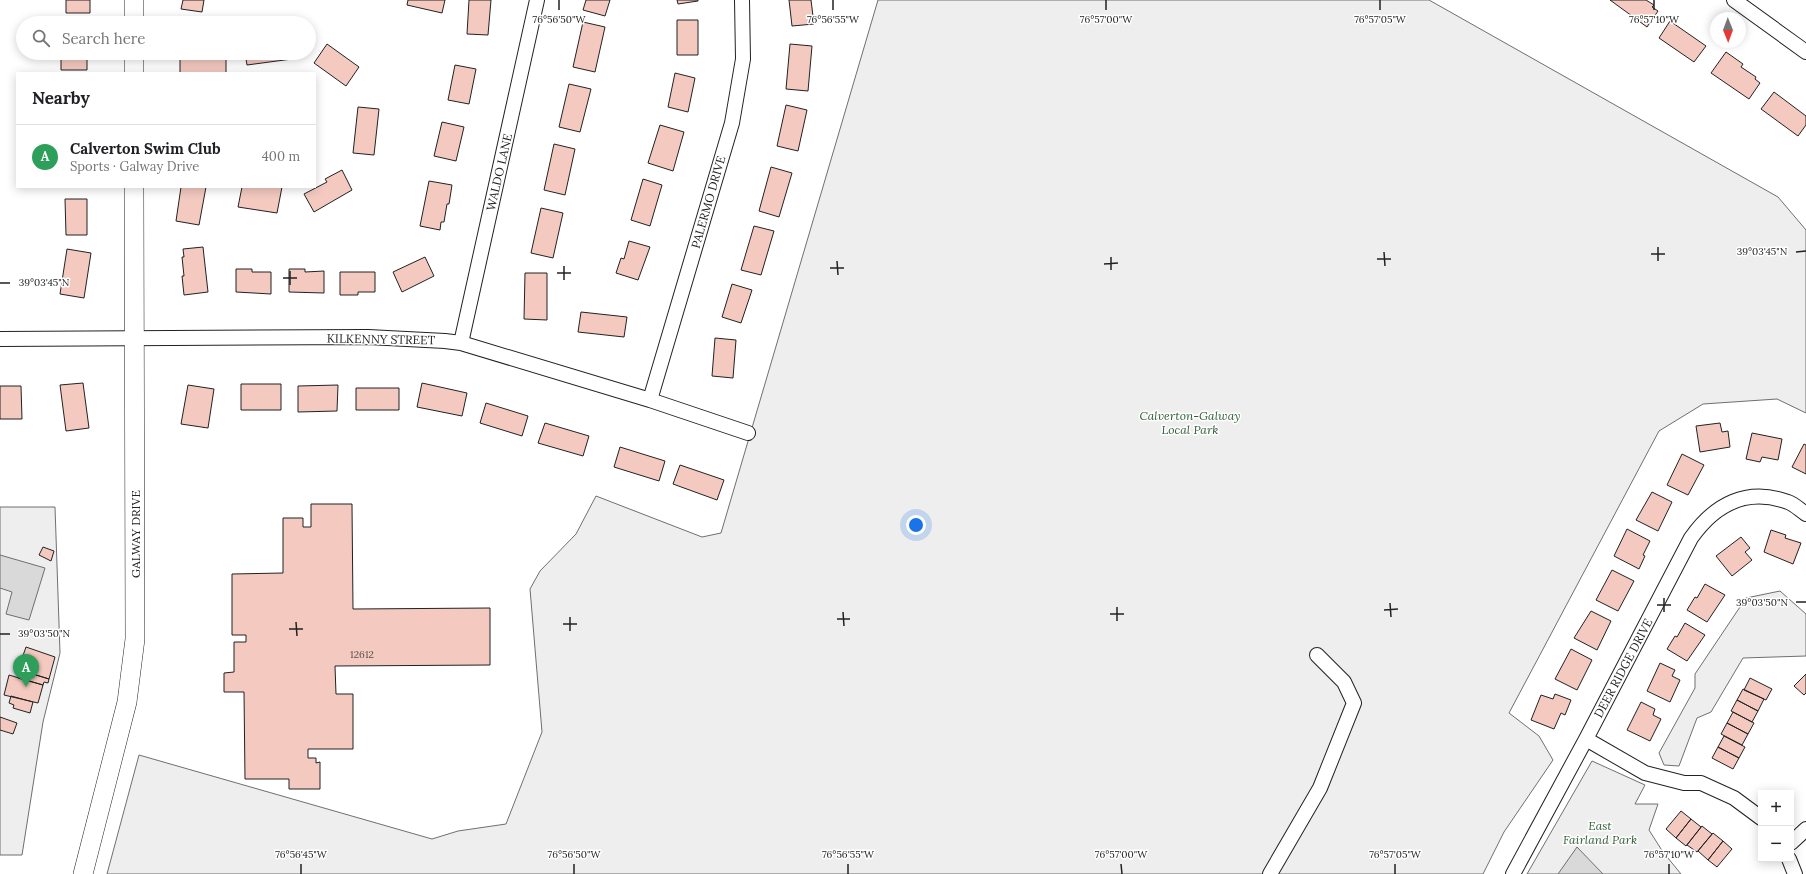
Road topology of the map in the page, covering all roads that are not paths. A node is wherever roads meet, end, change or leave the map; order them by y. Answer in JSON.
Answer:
{"nodes":[{"id":1,"x":134,"y":0,"type":"edge"},
{"id":2,"x":537,"y":0,"type":"edge"},
{"id":3,"x":742,"y":0,"type":"edge"},
{"id":4,"x":1734,"y":0,"type":"edge"},
{"id":5,"x":134,"y":16,"type":"edge"},
{"id":6,"x":1806,"y":52,"type":"edge"},
{"id":7,"x":134,"y":60,"type":"edge"},
{"id":8,"x":134,"y":72,"type":"edge"},
{"id":9,"x":134,"y":188,"type":"edge"},
{"id":10,"x":0,"y":339,"type":"edge"},
{"id":11,"x":134,"y":339,"type":"junction"},
{"id":12,"x":461,"y":343,"type":"junction"},
{"id":13,"x":650,"y":400,"type":"junction"},
{"id":14,"x":748,"y":433,"type":"dead end"},
{"id":15,"x":1806,"y":514,"type":"edge"},
{"id":16,"x":1318,"y":655,"type":"dead end"},
{"id":17,"x":1586,"y":739,"type":"junction"},
{"id":18,"x":1758,"y":816,"type":"edge"},
{"id":19,"x":1806,"y":829,"type":"edge"},
{"id":20,"x":1794,"y":840,"type":"edge"},
{"id":21,"x":1790,"y":862,"type":"edge"},
{"id":22,"x":83,"y":874,"type":"edge"},
{"id":23,"x":1270,"y":874,"type":"edge"},
{"id":24,"x":1513,"y":874,"type":"edge"},
{"id":25,"x":1795,"y":874,"type":"edge"}],
"edges":[{"from":1,"to":5,"type":"street"},
{"from":2,"to":12,"type":"street","name":"WALDO LANE"},
{"from":3,"to":13,"type":"street","name":"PALERMO DRIVE"},
{"from":4,"to":6,"type":"street"},
{"from":7,"to":8,"type":"street"},
{"from":9,"to":11,"type":"street","name":"GALWAY DRIVE"},
{"from":10,"to":11,"type":"street","name":"KILKENNY STREET"},
{"from":11,"to":12,"type":"street","name":"KILKENNY STREET"},
{"from":11,"to":22,"type":"street","name":"GALWAY DRIVE"},
{"from":12,"to":13,"type":"street","name":"KILKENNY STREET"},
{"from":13,"to":14,"type":"street","name":"KILKENNY STREET"},
{"from":15,"to":17,"type":"street","name":"DEER RIDGE DRIVE"},
{"from":16,"to":23,"type":"street"},
{"from":17,"to":18,"type":"street"},
{"from":17,"to":24,"type":"street","name":"DEER RIDGE DRIVE"},
{"from":19,"to":20,"type":"street"},
{"from":21,"to":25,"type":"street"}]}
